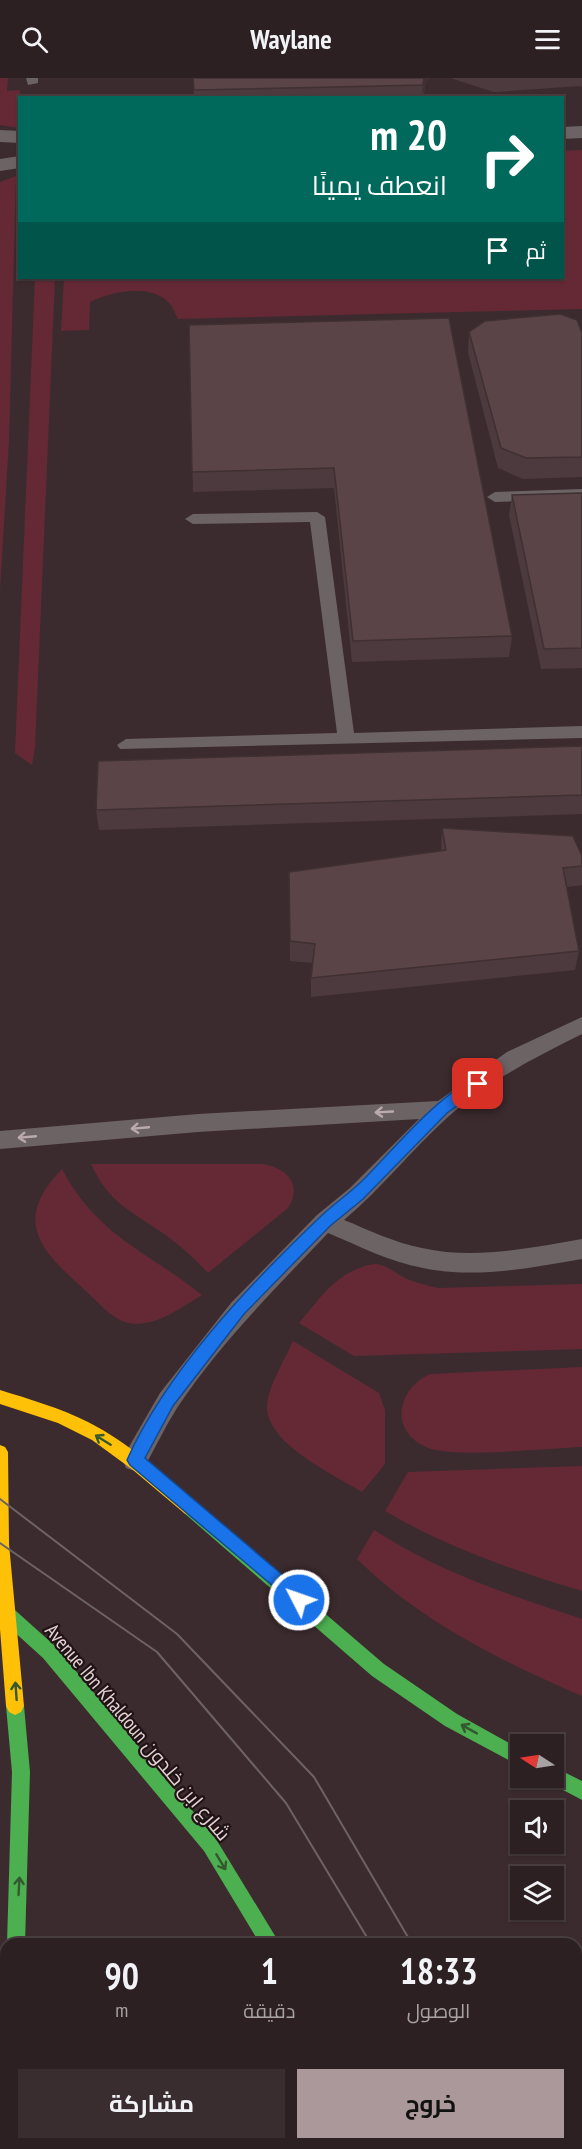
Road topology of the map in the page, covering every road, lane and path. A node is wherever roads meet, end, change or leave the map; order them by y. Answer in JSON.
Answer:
{"nodes":[{"id":1,"x":582,"y":132,"type":"edge"},
{"id":2,"x":564,"y":133,"type":"edge"},
{"id":3,"x":0,"y":136,"type":"edge"},
{"id":4,"x":18,"y":137,"type":"edge"},
{"id":5,"x":18,"y":162,"type":"edge"},
{"id":6,"x":0,"y":165,"type":"edge"},
{"id":7,"x":582,"y":494,"type":"edge"},
{"id":8,"x":495,"y":497,"type":"dead end"},
{"id":9,"x":193,"y":519,"type":"dead end"},
{"id":10,"x":582,"y":732,"type":"edge"},
{"id":11,"x":346,"y":738,"type":"junction"},
{"id":12,"x":126,"y":745,"type":"dead end"},
{"id":13,"x":582,"y":1025,"type":"edge"},
{"id":14,"x":442,"y":1109,"type":"junction"},
{"id":15,"x":0,"y":1140,"type":"edge"},
{"id":16,"x":325,"y":1222,"type":"junction"},
{"id":17,"x":582,"y":1249,"type":"edge"},
{"id":18,"x":0,"y":1397,"type":"edge"},
{"id":19,"x":0,"y":1452,"type":"edge"},
{"id":20,"x":135,"y":1460,"type":"junction"},
{"id":21,"x":3,"y":1609,"type":"edge"},
{"id":22,"x":510,"y":1752,"type":"edge"},
{"id":23,"x":564,"y":1781,"type":"edge"},
{"id":24,"x":582,"y":1791,"type":"edge"},
{"id":25,"x":16,"y":1938,"type":"edge"},
{"id":26,"x":267,"y":1938,"type":"edge"}],
"edges":[{"from":1,"to":2,"type":"street"},
{"from":3,"to":4,"type":"street"},
{"from":5,"to":6,"type":"street"},
{"from":7,"to":8,"type":"lane"},
{"from":9,"to":11,"type":"lane"},
{"from":10,"to":11,"type":"lane"},
{"from":11,"to":12,"type":"lane"},
{"from":13,"to":14,"type":"lane"},
{"from":14,"to":15,"type":"lane","one_way":true},
{"from":14,"to":16,"type":"lane"},
{"from":16,"to":17,"type":"lane"},
{"from":16,"to":20,"type":"lane"},
{"from":20,"to":18,"type":"main road","one_way":true},
{"from":19,"to":21,"type":"main road"},
{"from":22,"to":20,"type":"main road","one_way":true},
{"from":25,"to":21,"type":"main road","one_way":true},
{"from":21,"to":26,"type":"main road","name":"Avenue Ibn Khaldoun شارع ابن خلدون","one_way":true},
{"from":23,"to":24,"type":"main road"}]}
